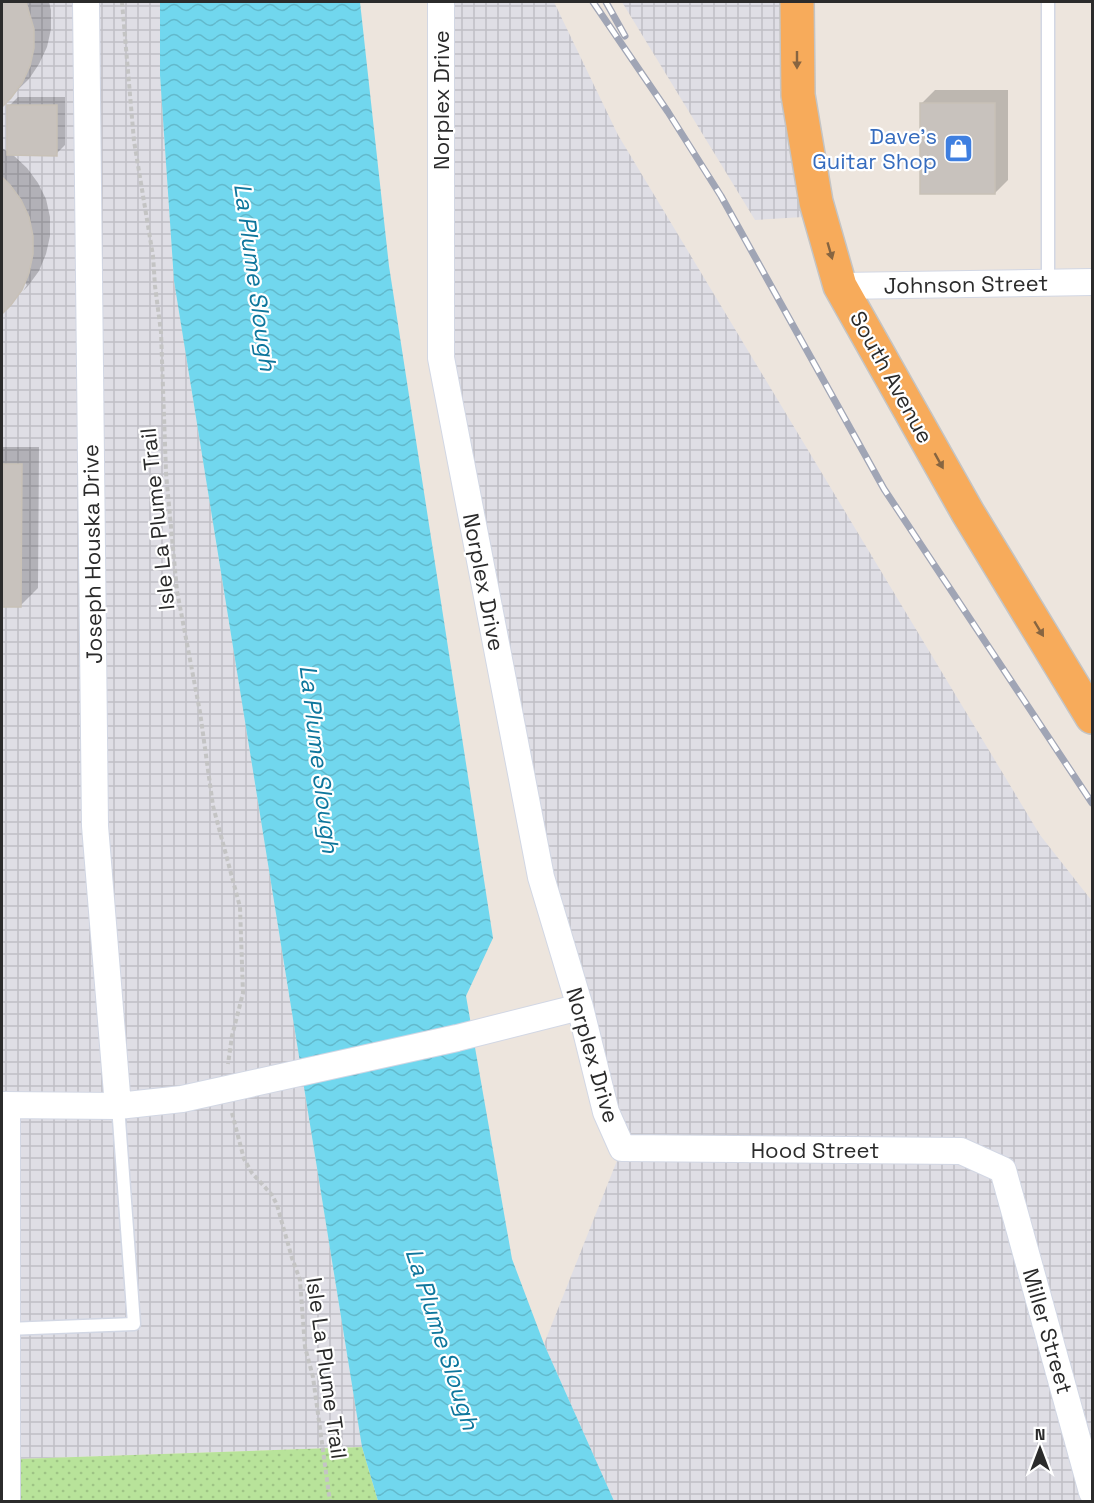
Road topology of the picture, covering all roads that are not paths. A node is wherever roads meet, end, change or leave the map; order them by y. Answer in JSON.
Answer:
{"nodes":[{"id":1,"x":86,"y":2,"type":"edge"},
{"id":2,"x":441,"y":2,"type":"edge"},
{"id":3,"x":797,"y":2,"type":"edge"},
{"id":4,"x":1048,"y":2,"type":"edge"},
{"id":5,"x":1048,"y":282,"type":"junction"},
{"id":6,"x":1092,"y":282,"type":"edge"},
{"id":7,"x":840,"y":286,"type":"junction"},
{"id":8,"x":1092,"y":715,"type":"edge"},
{"id":9,"x":580,"y":1007,"type":"junction"},
{"id":10,"x":4,"y":1105,"type":"edge"},
{"id":11,"x":118,"y":1106,"type":"junction"},
{"id":12,"x":622,"y":1148,"type":"joint"},
{"id":13,"x":1003,"y":1170,"type":"joint"},
{"id":14,"x":7,"y":1329,"type":"junction"},
{"id":15,"x":4,"y":1454,"type":"edge"},
{"id":16,"x":1092,"y":1492,"type":"edge"},
{"id":17,"x":7,"y":1502,"type":"edge"}],
"edges":[{"from":1,"to":11,"type":"street","name":"Joseph Houska Drive"},
{"from":2,"to":9,"type":"street","name":"Norplex Drive"},
{"from":3,"to":7,"type":"highway","name":"South Avenue","one_way":true},
{"from":4,"to":5,"type":"lane"},
{"from":5,"to":6,"type":"street","name":"Johnson Street"},
{"from":5,"to":7,"type":"street","name":"Johnson Street"},
{"from":7,"to":8,"type":"highway","name":"South Avenue","one_way":true},
{"from":9,"to":11,"type":"street"},
{"from":9,"to":12,"type":"street","name":"Norplex Drive"},
{"from":10,"to":11,"type":"street"},
{"from":10,"to":14,"type":"street"},
{"from":11,"to":14,"type":"lane"},
{"from":12,"to":13,"type":"street","name":"Hood Street"},
{"from":13,"to":16,"type":"street","name":"Miller Street"},
{"from":14,"to":15,"type":"street"},
{"from":15,"to":17,"type":"street"}]}
